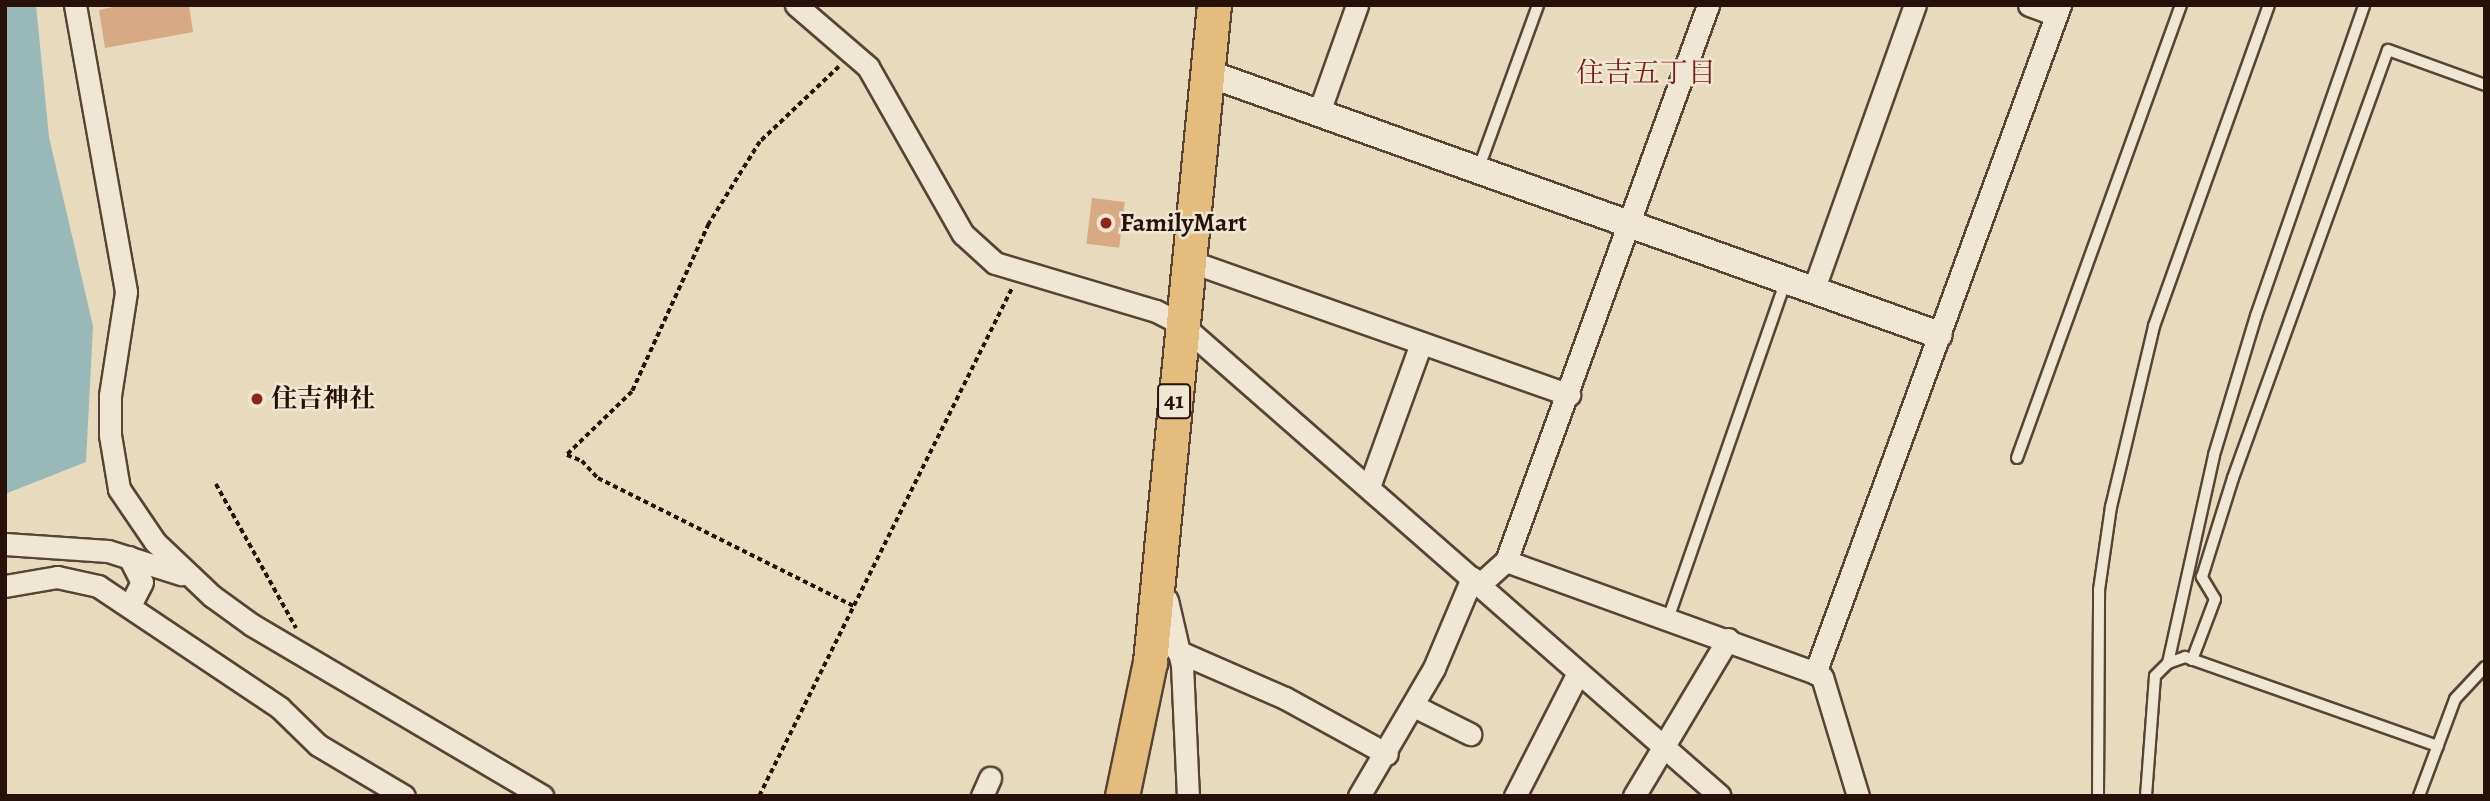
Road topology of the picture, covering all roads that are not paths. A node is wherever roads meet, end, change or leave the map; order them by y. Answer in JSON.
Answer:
{"nodes":[{"id":1,"x":75,"y":5,"type":"edge"},
{"id":2,"x":796,"y":5,"type":"edge"},
{"id":3,"x":1214,"y":5,"type":"edge"},
{"id":4,"x":1357,"y":5,"type":"edge"},
{"id":5,"x":1538,"y":5,"type":"edge"},
{"id":6,"x":1708,"y":5,"type":"edge"},
{"id":7,"x":1915,"y":5,"type":"edge"},
{"id":8,"x":2029,"y":5,"type":"edge"},
{"id":9,"x":2181,"y":5,"type":"edge"},
{"id":10,"x":2269,"y":5,"type":"edge"},
{"id":11,"x":2364,"y":5,"type":"edge"},
{"id":12,"x":2058,"y":10,"type":"edge"},
{"id":13,"x":1207,"y":73,"type":"junction"},
{"id":14,"x":2485,"y":85,"type":"edge"},
{"id":15,"x":1319,"y":112,"type":"junction"},
{"id":16,"x":1478,"y":170,"type":"junction"},
{"id":17,"x":1629,"y":225,"type":"junction"},
{"id":18,"x":1192,"y":262,"type":"junction"},
{"id":19,"x":1786,"y":281,"type":"junction"},
{"id":20,"x":1813,"y":290,"type":"junction"},
{"id":21,"x":1181,"y":324,"type":"junction"},
{"id":22,"x":1939,"y":335,"type":"junction"},
{"id":23,"x":1421,"y":343,"type":"junction"},
{"id":24,"x":1569,"y":395,"type":"junction"},
{"id":25,"x":2017,"y":458,"type":"dead end"},
{"id":26,"x":1368,"y":487,"type":"junction"},
{"id":27,"x":5,"y":544,"type":"edge"},
{"id":28,"x":130,"y":557,"type":"junction"},
{"id":29,"x":1506,"y":561,"type":"junction"},
{"id":30,"x":190,"y":577,"type":"junction"},
{"id":31,"x":1475,"y":582,"type":"junction"},
{"id":32,"x":5,"y":586,"type":"edge"},
{"id":33,"x":1158,"y":586,"type":"junction"},
{"id":34,"x":130,"y":606,"type":"junction"},
{"id":35,"x":1668,"y":619,"type":"junction"},
{"id":36,"x":1728,"y":639,"type":"junction"},
{"id":37,"x":1177,"y":651,"type":"junction"},
{"id":38,"x":2192,"y":660,"type":"junction"},
{"id":39,"x":2168,"y":663,"type":"junction"},
{"id":40,"x":2485,"y":667,"type":"edge"},
{"id":41,"x":1578,"y":673,"type":"junction"},
{"id":42,"x":1815,"y":673,"type":"junction"},
{"id":43,"x":1414,"y":706,"type":"junction"},
{"id":44,"x":1469,"y":734,"type":"dead end"},
{"id":45,"x":2438,"y":746,"type":"junction"},
{"id":46,"x":1663,"y":747,"type":"junction"},
{"id":47,"x":1387,"y":754,"type":"junction"},
{"id":48,"x":1364,"y":794,"type":"edge"},
{"id":49,"x":404,"y":796,"type":"edge"},
{"id":50,"x":542,"y":796,"type":"edge"},
{"id":51,"x":1122,"y":796,"type":"edge"},
{"id":52,"x":1188,"y":796,"type":"edge"},
{"id":53,"x":1515,"y":796,"type":"edge"},
{"id":54,"x":1634,"y":796,"type":"edge"},
{"id":55,"x":1720,"y":796,"type":"edge"},
{"id":56,"x":1858,"y":796,"type":"edge"},
{"id":57,"x":2098,"y":796,"type":"edge"},
{"id":58,"x":2146,"y":796,"type":"edge"},
{"id":59,"x":2419,"y":796,"type":"edge"}],
"edges":[{"from":1,"to":30,"type":"street"},
{"from":2,"to":21,"type":"street"},
{"from":3,"to":13,"type":"main road","number":"41"},
{"from":4,"to":15,"type":"street"},
{"from":5,"to":16,"type":"lane"},
{"from":6,"to":17,"type":"street"},
{"from":7,"to":20,"type":"street"},
{"from":8,"to":12,"type":"street"},
{"from":9,"to":25,"type":"lane"},
{"from":10,"to":57,"type":"lane"},
{"from":11,"to":39,"type":"lane"},
{"from":12,"to":22,"type":"street"},
{"from":13,"to":15,"type":"street"},
{"from":13,"to":18,"type":"main road","number":"41"},
{"from":14,"to":38,"type":"lane"},
{"from":15,"to":16,"type":"street"},
{"from":16,"to":17,"type":"street"},
{"from":17,"to":19,"type":"street"},
{"from":17,"to":24,"type":"street"},
{"from":18,"to":21,"type":"main road","number":"41"},
{"from":18,"to":23,"type":"street"},
{"from":19,"to":20,"type":"street"},
{"from":19,"to":35,"type":"lane"},
{"from":20,"to":22,"type":"street"},
{"from":21,"to":26,"type":"street"},
{"from":21,"to":33,"type":"main road","number":"41"},
{"from":22,"to":42,"type":"street"},
{"from":23,"to":24,"type":"street"},
{"from":23,"to":26,"type":"street"},
{"from":24,"to":29,"type":"street"},
{"from":26,"to":31,"type":"street"},
{"from":27,"to":28,"type":"street"},
{"from":28,"to":30,"type":"street"},
{"from":28,"to":34,"type":"street"},
{"from":29,"to":31,"type":"street"},
{"from":29,"to":35,"type":"street"},
{"from":30,"to":50,"type":"street"},
{"from":31,"to":41,"type":"street"},
{"from":31,"to":43,"type":"street"},
{"from":32,"to":34,"type":"street"},
{"from":33,"to":37,"type":"street"},
{"from":33,"to":51,"type":"main road","number":"41"},
{"from":34,"to":49,"type":"street"},
{"from":35,"to":36,"type":"street"},
{"from":36,"to":42,"type":"street"},
{"from":36,"to":46,"type":"street"},
{"from":37,"to":47,"type":"street"},
{"from":37,"to":52,"type":"street"},
{"from":38,"to":39,"type":"lane"},
{"from":38,"to":45,"type":"lane"},
{"from":39,"to":58,"type":"lane"},
{"from":40,"to":45,"type":"lane"},
{"from":41,"to":46,"type":"street"},
{"from":41,"to":53,"type":"street"},
{"from":42,"to":56,"type":"street"},
{"from":43,"to":44,"type":"street"},
{"from":43,"to":47,"type":"street"},
{"from":45,"to":59,"type":"lane"},
{"from":46,"to":54,"type":"street"},
{"from":46,"to":55,"type":"street"},
{"from":47,"to":48,"type":"street"}]}
